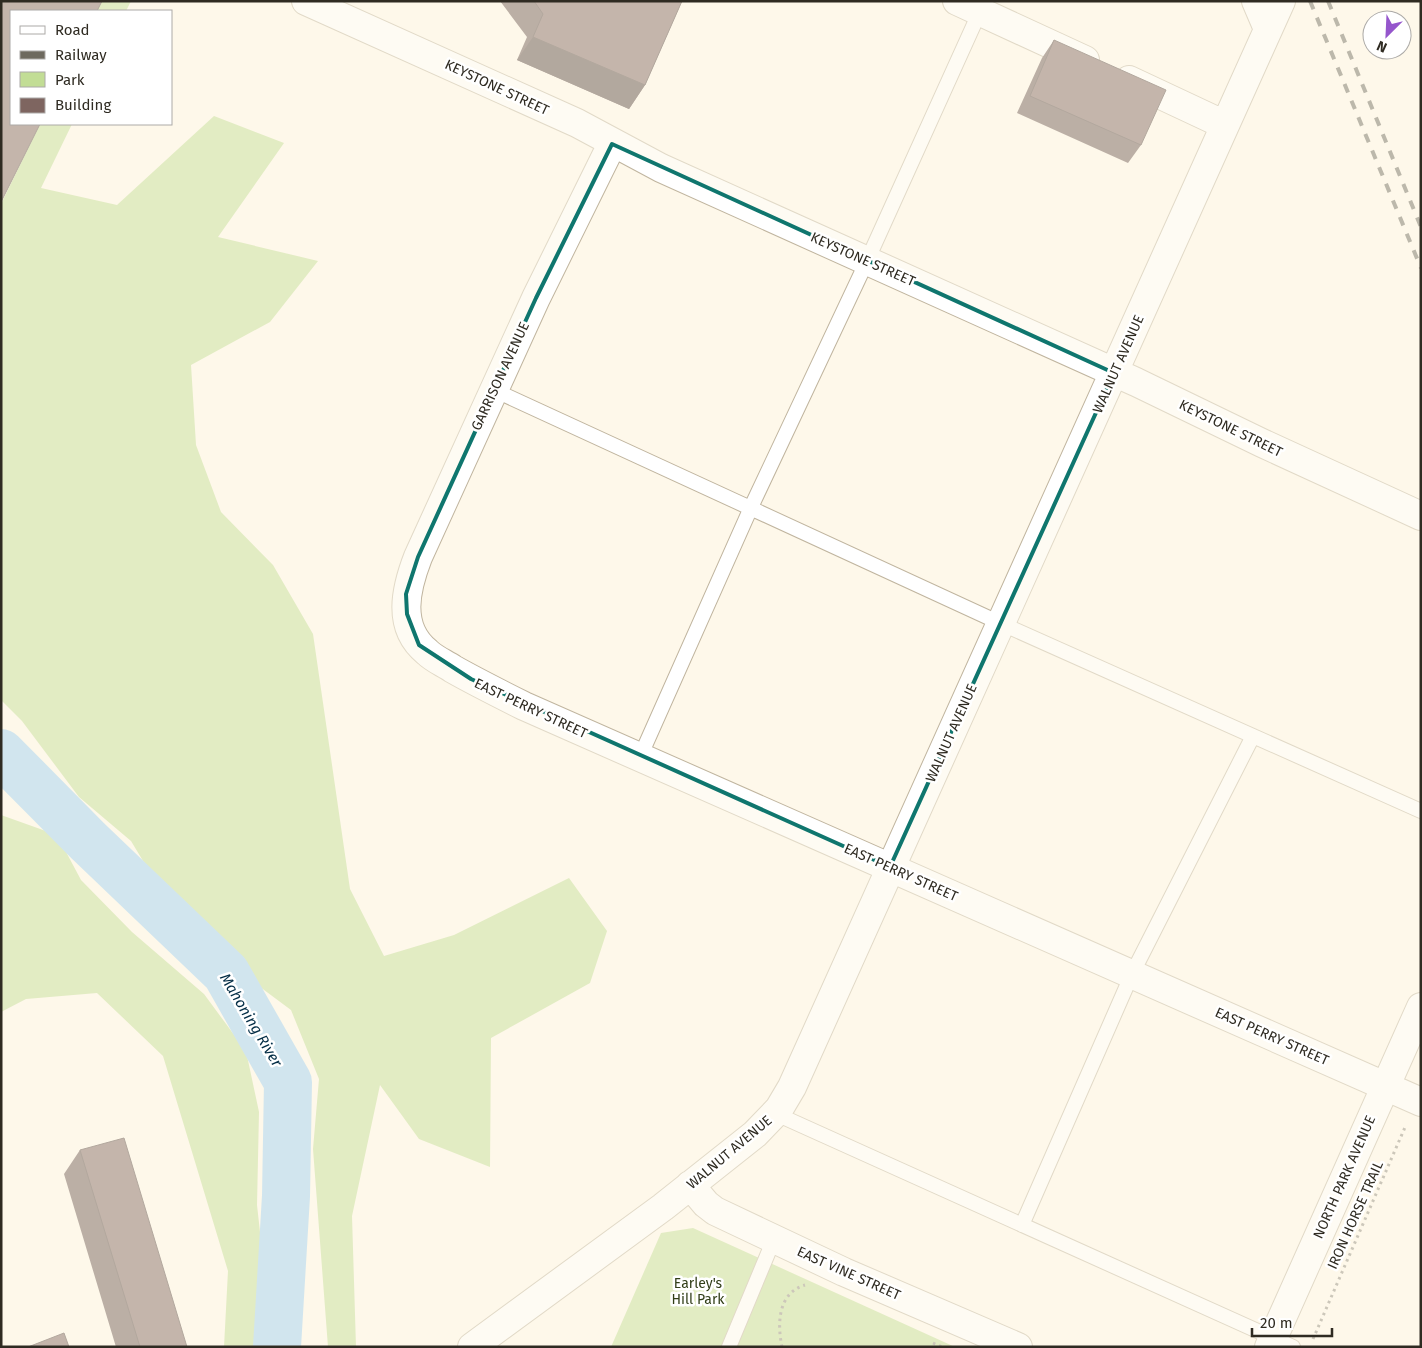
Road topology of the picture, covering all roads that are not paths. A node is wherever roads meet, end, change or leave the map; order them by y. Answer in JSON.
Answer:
{"nodes":[{"id":1,"x":306,"y":1,"type":"edge"},
{"id":2,"x":1256,"y":1,"type":"edge"},
{"id":3,"x":1281,"y":1,"type":"edge"},
{"id":4,"x":974,"y":5,"type":"edge"},
{"id":5,"x":1268,"y":29,"type":"junction"},
{"id":6,"x":1225,"y":125,"type":"junction"},
{"id":7,"x":612,"y":144,"type":"junction"},
{"id":8,"x":867,"y":261,"type":"junction"},
{"id":9,"x":1114,"y":373,"type":"junction"},
{"id":10,"x":494,"y":390,"type":"junction"},
{"id":11,"x":750,"y":508,"type":"junction"},
{"id":12,"x":1421,"y":516,"type":"edge"},
{"id":13,"x":406,"y":614,"type":"joint"},
{"id":14,"x":1000,"y":624,"type":"junction"},
{"id":15,"x":1253,"y":736,"type":"junction"},
{"id":16,"x":640,"y":757,"type":"junction"},
{"id":17,"x":1421,"y":811,"type":"edge"},
{"id":18,"x":890,"y":867,"type":"junction"},
{"id":19,"x":1132,"y":974,"type":"junction"},
{"id":20,"x":1421,"y":1007,"type":"edge"},
{"id":21,"x":1385,"y":1086,"type":"junction"},
{"id":22,"x":1419,"y":1101,"type":"edge"},
{"id":23,"x":774,"y":1114,"type":"junction"},
{"id":24,"x":690,"y":1185,"type":"junction"},
{"id":25,"x":1022,"y":1225,"type":"junction"},
{"id":26,"x":774,"y":1239,"type":"junction"},
{"id":27,"x":1278,"y":1344,"type":"edge"},
{"id":28,"x":472,"y":1347,"type":"edge"},
{"id":29,"x":729,"y":1347,"type":"edge"},
{"id":30,"x":1018,"y":1347,"type":"edge"}],
"edges":[{"from":1,"to":7,"type":"street","name":"KEYSTONE STREET"},
{"from":2,"to":5,"type":"street"},
{"from":3,"to":5,"type":"street","name":"WALNUT AVENUE"},
{"from":4,"to":6,"type":"street"},
{"from":4,"to":8,"type":"lane"},
{"from":5,"to":6,"type":"street","name":"WALNUT AVENUE"},
{"from":6,"to":9,"type":"street","name":"WALNUT AVENUE"},
{"from":7,"to":8,"type":"street","name":"KEYSTONE STREET"},
{"from":7,"to":10,"type":"street","name":"GARRISON AVENUE"},
{"from":8,"to":9,"type":"street","name":"KEYSTONE STREET"},
{"from":8,"to":11,"type":"lane"},
{"from":9,"to":12,"type":"street","name":"KEYSTONE STREET"},
{"from":9,"to":14,"type":"street","name":"WALNUT AVENUE"},
{"from":10,"to":11,"type":"lane"},
{"from":10,"to":13,"type":"street","name":"GARRISON AVENUE"},
{"from":11,"to":14,"type":"lane"},
{"from":11,"to":16,"type":"lane"},
{"from":13,"to":16,"type":"street","name":"EAST PERRY STREET"},
{"from":14,"to":15,"type":"lane"},
{"from":14,"to":18,"type":"street","name":"WALNUT AVENUE"},
{"from":15,"to":17,"type":"lane"},
{"from":15,"to":19,"type":"lane"},
{"from":16,"to":18,"type":"street","name":"EAST PERRY STREET"},
{"from":18,"to":19,"type":"street","name":"EAST PERRY STREET"},
{"from":18,"to":23,"type":"street","name":"WALNUT AVENUE"},
{"from":19,"to":21,"type":"street","name":"EAST PERRY STREET"},
{"from":19,"to":25,"type":"lane"},
{"from":20,"to":21,"type":"street","name":"NORTH PARK AVENUE"},
{"from":21,"to":22,"type":"street","name":"EAST PERRY STREET"},
{"from":21,"to":27,"type":"street","name":"NORTH PARK AVENUE"},
{"from":23,"to":24,"type":"street","name":"WALNUT AVENUE"},
{"from":23,"to":25,"type":"lane"},
{"from":24,"to":26,"type":"street","name":"EAST VINE STREET"},
{"from":24,"to":28,"type":"street","name":"WALNUT AVENUE"},
{"from":25,"to":27,"type":"lane"},
{"from":26,"to":29,"type":"lane"},
{"from":26,"to":30,"type":"street","name":"EAST VINE STREET"}]}
